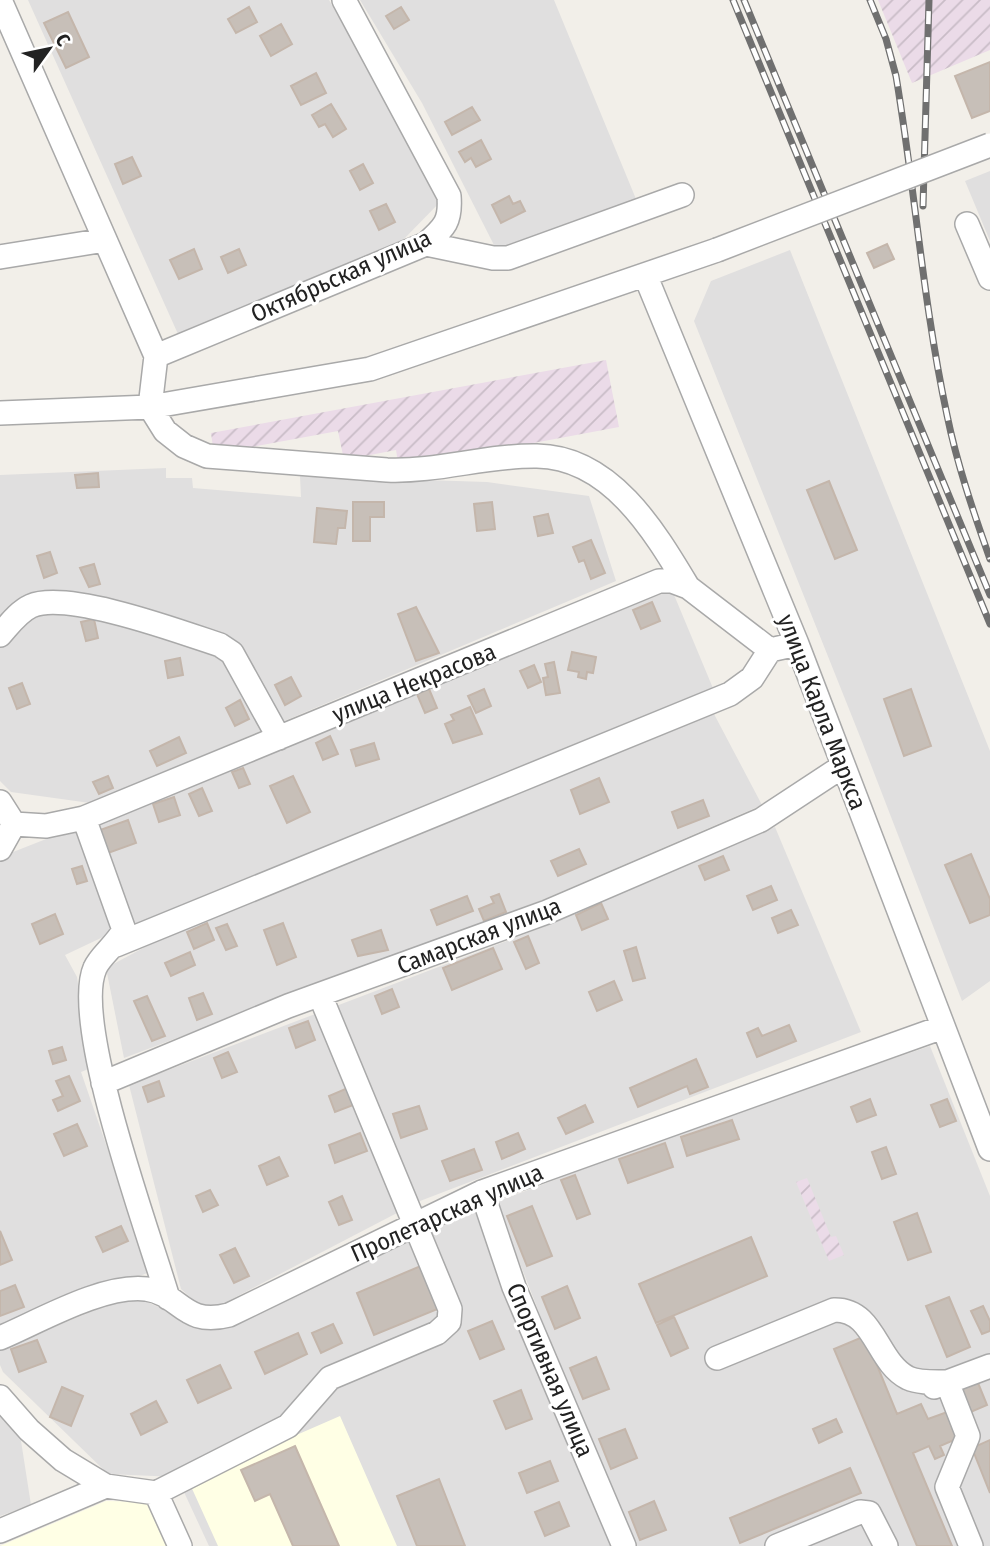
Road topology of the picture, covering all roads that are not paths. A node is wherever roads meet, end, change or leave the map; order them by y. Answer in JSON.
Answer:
{"nodes":[{"id":1,"x":0,"y":0,"type":"edge"},
{"id":2,"x":344,"y":0,"type":"edge"},
{"id":3,"x":990,"y":145,"type":"edge"},
{"id":4,"x":682,"y":195,"type":"dead end"},
{"id":5,"x":967,"y":224,"type":"dead end"},
{"id":6,"x":105,"y":240,"type":"junction"},
{"id":7,"x":426,"y":244,"type":"junction"},
{"id":8,"x":0,"y":257,"type":"edge"},
{"id":9,"x":646,"y":277,"type":"junction"},
{"id":10,"x":990,"y":278,"type":"edge"},
{"id":11,"x":156,"y":356,"type":"junction"},
{"id":12,"x":150,"y":407,"type":"junction"},
{"id":13,"x":0,"y":413,"type":"edge"},
{"id":14,"x":688,"y":587,"type":"junction"},
{"id":15,"x":0,"y":635,"type":"edge"},
{"id":16,"x":797,"y":644,"type":"junction"},
{"id":17,"x":769,"y":650,"type":"junction"},
{"id":18,"x":279,"y":738,"type":"junction"},
{"id":19,"x":844,"y":765,"type":"junction"},
{"id":20,"x":0,"y":802,"type":"edge"},
{"id":21,"x":84,"y":818,"type":"junction"},
{"id":22,"x":14,"y":824,"type":"junction"},
{"id":23,"x":0,"y":849,"type":"edge"},
{"id":24,"x":116,"y":945,"type":"junction"},
{"id":25,"x":320,"y":995,"type":"junction"},
{"id":26,"x":943,"y":1027,"type":"junction"},
{"id":27,"x":103,"y":1083,"type":"junction"},
{"id":28,"x":990,"y":1150,"type":"edge"},
{"id":29,"x":482,"y":1192,"type":"junction"},
{"id":30,"x":416,"y":1224,"type":"junction"},
{"id":31,"x":168,"y":1298,"type":"junction"},
{"id":32,"x":0,"y":1338,"type":"edge"},
{"id":33,"x":718,"y":1358,"type":"dead end"},
{"id":34,"x":990,"y":1366,"type":"edge"},
{"id":35,"x":936,"y":1386,"type":"junction"},
{"id":36,"x":0,"y":1397,"type":"edge"},
{"id":37,"x":106,"y":1486,"type":"junction"},
{"id":38,"x":156,"y":1493,"type":"junction"},
{"id":39,"x":0,"y":1531,"type":"edge"},
{"id":40,"x":180,"y":1546,"type":"edge"},
{"id":41,"x":624,"y":1546,"type":"edge"},
{"id":42,"x":777,"y":1546,"type":"edge"},
{"id":43,"x":886,"y":1546,"type":"edge"},
{"id":44,"x":971,"y":1546,"type":"edge"}],
"edges":[{"from":1,"to":6,"type":"street"},
{"from":2,"to":7,"type":"street","name":"Октябрьская улица"},
{"from":3,"to":9,"type":"street","bridge":true},
{"from":4,"to":7,"type":"street"},
{"from":5,"to":10,"type":"street"},
{"from":6,"to":8,"type":"street"},
{"from":6,"to":11,"type":"street"},
{"from":7,"to":11,"type":"street","name":"Октябрьская улица"},
{"from":9,"to":12,"type":"street"},
{"from":9,"to":16,"type":"street","name":"улица Карла Маркса"},
{"from":11,"to":12,"type":"street"},
{"from":12,"to":13,"type":"street"},
{"from":12,"to":14,"type":"street"},
{"from":14,"to":17,"type":"street"},
{"from":14,"to":18,"type":"street","name":"улица Некрасова"},
{"from":15,"to":18,"type":"street"},
{"from":16,"to":17,"type":"street"},
{"from":16,"to":19,"type":"street","name":"улица Карла Маркса"},
{"from":17,"to":24,"type":"street"},
{"from":18,"to":21,"type":"street","name":"улица Некрасова"},
{"from":19,"to":25,"type":"street","name":"Самарская улица"},
{"from":19,"to":26,"type":"street","name":"улица Карла Маркса"},
{"from":20,"to":22,"type":"street"},
{"from":21,"to":22,"type":"street","name":"улица Некрасова"},
{"from":21,"to":24,"type":"street"},
{"from":22,"to":23,"type":"street"},
{"from":24,"to":27,"type":"street"},
{"from":25,"to":27,"type":"street","name":"Самарская улица"},
{"from":25,"to":30,"type":"street"},
{"from":26,"to":28,"type":"street","name":"улица Карла Маркса"},
{"from":26,"to":29,"type":"street","name":"Пролетарская улица"},
{"from":27,"to":31,"type":"street"},
{"from":29,"to":30,"type":"street","name":"Пролетарская улица"},
{"from":29,"to":41,"type":"street","name":"Спортивная улица"},
{"from":30,"to":31,"type":"street","name":"Пролетарская улица"},
{"from":30,"to":38,"type":"street"},
{"from":31,"to":32,"type":"street","name":"Пролетарская улица"},
{"from":33,"to":35,"type":"street"},
{"from":34,"to":35,"type":"street"},
{"from":35,"to":44,"type":"street"},
{"from":36,"to":37,"type":"street"},
{"from":37,"to":38,"type":"street"},
{"from":37,"to":39,"type":"street"},
{"from":38,"to":40,"type":"street"},
{"from":42,"to":43,"type":"street"}]}
